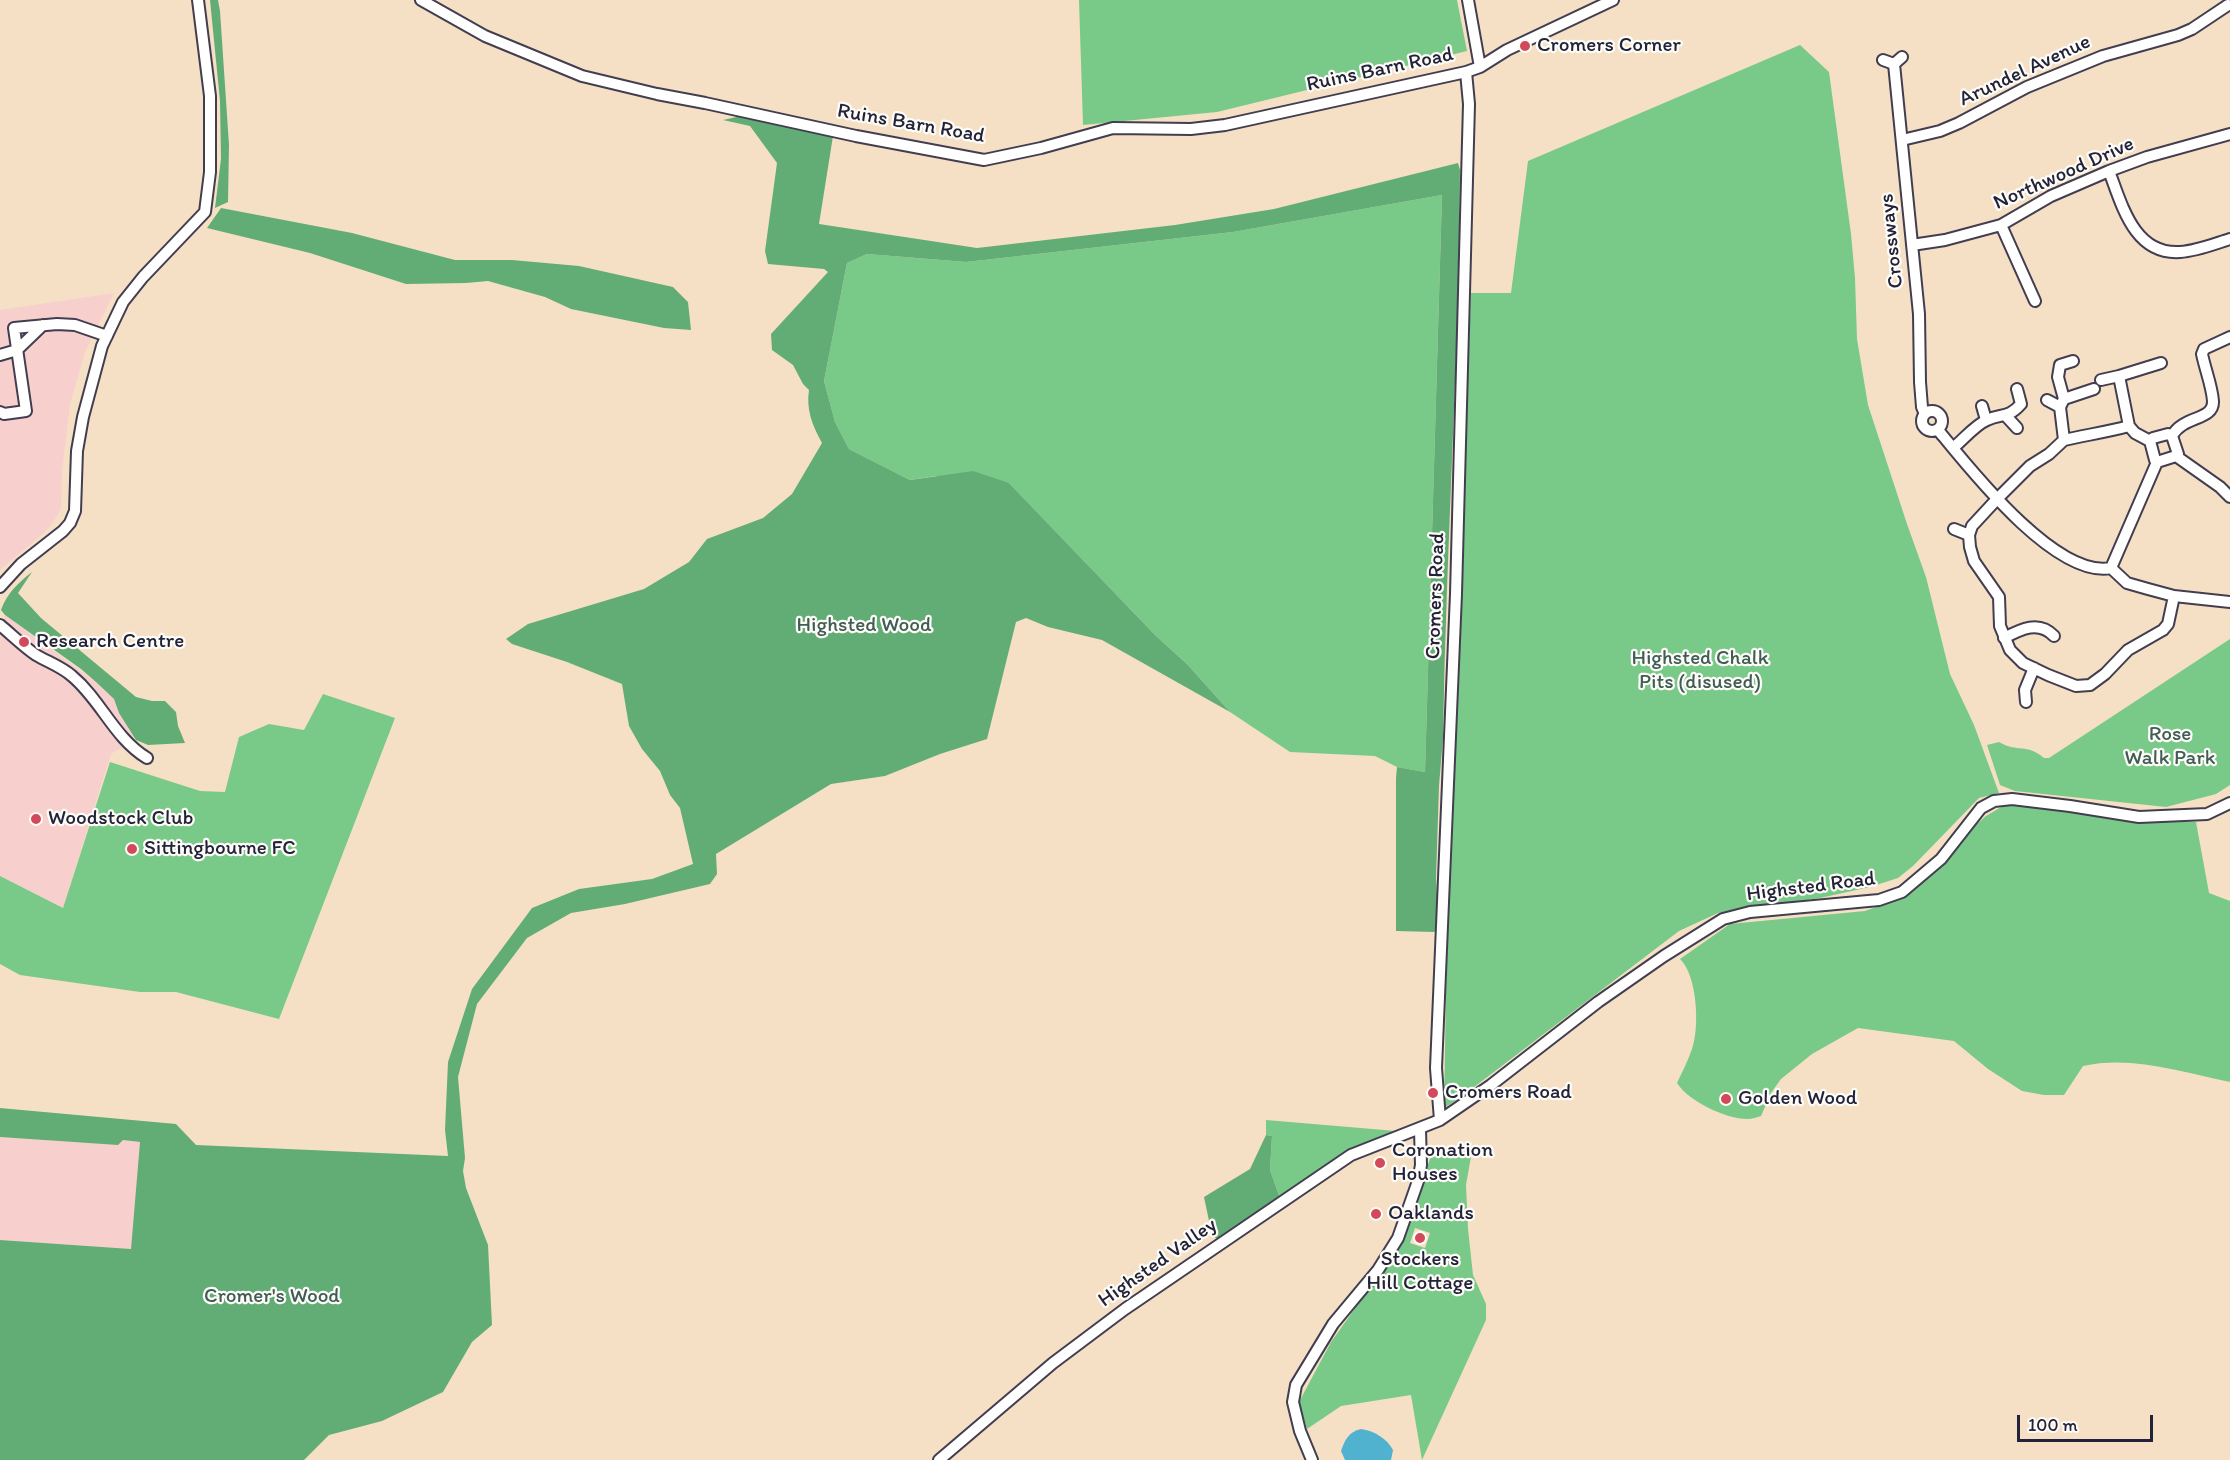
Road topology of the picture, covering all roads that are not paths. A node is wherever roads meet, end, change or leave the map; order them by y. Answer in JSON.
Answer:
{"nodes":[{"id":1,"x":198,"y":0,"type":"edge"},
{"id":2,"x":421,"y":0,"type":"edge"},
{"id":3,"x":1468,"y":0,"type":"edge"},
{"id":4,"x":1613,"y":0,"type":"edge"},
{"id":5,"x":2227,"y":4,"type":"edge"},
{"id":6,"x":1893,"y":60,"type":"dead end"},
{"id":7,"x":1480,"y":67,"type":"junction"},
{"id":8,"x":1466,"y":72,"type":"junction"},
{"id":9,"x":2230,"y":134,"type":"edge"},
{"id":10,"x":1902,"y":140,"type":"junction"},
{"id":11,"x":2109,"y":171,"type":"junction"},
{"id":12,"x":2001,"y":225,"type":"junction"},
{"id":13,"x":2230,"y":239,"type":"edge"},
{"id":14,"x":1912,"y":245,"type":"junction"},
{"id":15,"x":2035,"y":302,"type":"dead end"},
{"id":16,"x":43,"y":325,"type":"junction"},
{"id":17,"x":107,"y":336,"type":"junction"},
{"id":18,"x":2230,"y":337,"type":"edge"},
{"id":19,"x":18,"y":350,"type":"junction"},
{"id":20,"x":0,"y":355,"type":"edge"},
{"id":21,"x":2073,"y":361,"type":"dead end"},
{"id":22,"x":2161,"y":363,"type":"dead end"},
{"id":23,"x":2119,"y":376,"type":"junction"},
{"id":24,"x":2017,"y":389,"type":"dead end"},
{"id":25,"x":2047,"y":400,"type":"dead end"},
{"id":26,"x":2062,"y":403,"type":"junction"},
{"id":27,"x":1982,"y":406,"type":"dead end"},
{"id":28,"x":0,"y":412,"type":"edge"},
{"id":29,"x":2006,"y":416,"type":"junction"},
{"id":30,"x":1986,"y":420,"type":"junction"},
{"id":31,"x":2129,"y":426,"type":"junction"},
{"id":32,"x":2017,"y":428,"type":"dead end"},
{"id":33,"x":2172,"y":436,"type":"junction"},
{"id":34,"x":2064,"y":440,"type":"junction"},
{"id":35,"x":2150,"y":441,"type":"junction"},
{"id":36,"x":1953,"y":448,"type":"junction"},
{"id":37,"x":2176,"y":456,"type":"junction"},
{"id":38,"x":2157,"y":462,"type":"junction"},
{"id":39,"x":2230,"y":497,"type":"edge"},
{"id":40,"x":1997,"y":499,"type":"junction"},
{"id":41,"x":1954,"y":529,"type":"dead end"},
{"id":42,"x":1969,"y":536,"type":"junction"},
{"id":43,"x":2111,"y":568,"type":"junction"},
{"id":44,"x":0,"y":587,"type":"edge"},
{"id":45,"x":2174,"y":596,"type":"junction"},
{"id":46,"x":2230,"y":602,"type":"edge"},
{"id":47,"x":0,"y":626,"type":"edge"},
{"id":48,"x":2054,"y":636,"type":"dead end"},
{"id":49,"x":2004,"y":638,"type":"junction"},
{"id":50,"x":2034,"y":668,"type":"junction"},
{"id":51,"x":2026,"y":702,"type":"dead end"},
{"id":52,"x":147,"y":758,"type":"dead end"},
{"id":53,"x":2230,"y":804,"type":"edge"},
{"id":54,"x":1440,"y":1120,"type":"junction"},
{"id":55,"x":1420,"y":1130,"type":"junction"},
{"id":56,"x":939,"y":1460,"type":"edge"},
{"id":57,"x":1312,"y":1460,"type":"edge"}],
"edges":[{"from":1,"to":17,"type":"street"},
{"from":2,"to":8,"type":"street","name":"Ruins Barn Road"},
{"from":3,"to":7,"type":"street"},
{"from":4,"to":7,"type":"street","name":"Ruins Barn Road"},
{"from":5,"to":10,"type":"street","name":"Arundel Avenue"},
{"from":6,"to":10,"type":"street","name":"Crossways"},
{"from":7,"to":8,"type":"street","name":"Ruins Barn Road"},
{"from":8,"to":54,"type":"street","name":"Cromers Road"},
{"from":9,"to":11,"type":"street","name":"Northwood Drive"},
{"from":10,"to":14,"type":"street","name":"Crossways"},
{"from":11,"to":12,"type":"street","name":"Northwood Drive"},
{"from":11,"to":13,"type":"street"},
{"from":12,"to":14,"type":"street","name":"Northwood Drive"},
{"from":12,"to":15,"type":"street"},
{"from":14,"to":36,"type":"street","name":"Crossways"},
{"from":16,"to":17,"type":"street"},
{"from":16,"to":19,"type":"street"},
{"from":16,"to":19,"type":"street"},
{"from":17,"to":44,"type":"street"},
{"from":18,"to":33,"type":"street"},
{"from":19,"to":20,"type":"street"},
{"from":19,"to":28,"type":"street"},
{"from":21,"to":26,"type":"street"},
{"from":22,"to":23,"type":"street"},
{"from":23,"to":26,"type":"street"},
{"from":23,"to":31,"type":"street"},
{"from":24,"to":29,"type":"street"},
{"from":25,"to":26,"type":"street"},
{"from":26,"to":34,"type":"street"},
{"from":27,"to":30,"type":"street"},
{"from":29,"to":30,"type":"street"},
{"from":29,"to":32,"type":"street"},
{"from":30,"to":36,"type":"street"},
{"from":31,"to":34,"type":"street"},
{"from":31,"to":35,"type":"street"},
{"from":33,"to":35,"type":"street"},
{"from":33,"to":37,"type":"street"},
{"from":34,"to":40,"type":"street"},
{"from":35,"to":38,"type":"street"},
{"from":36,"to":40,"type":"street","name":"Crossways"},
{"from":37,"to":38,"type":"street"},
{"from":37,"to":39,"type":"street"},
{"from":38,"to":43,"type":"street"},
{"from":40,"to":42,"type":"street"},
{"from":40,"to":43,"type":"street","name":"Crossways"},
{"from":41,"to":42,"type":"street"},
{"from":42,"to":49,"type":"street"},
{"from":43,"to":45,"type":"street"},
{"from":45,"to":46,"type":"street"},
{"from":45,"to":50,"type":"street"},
{"from":47,"to":52,"type":"street"},
{"from":48,"to":49,"type":"street"},
{"from":49,"to":50,"type":"street"},
{"from":50,"to":51,"type":"street"},
{"from":53,"to":54,"type":"street","name":"Highsted Road"},
{"from":54,"to":55,"type":"street","name":"Highsted Road"},
{"from":55,"to":56,"type":"street","name":"Highsted Valley"},
{"from":55,"to":57,"type":"street"}]}
